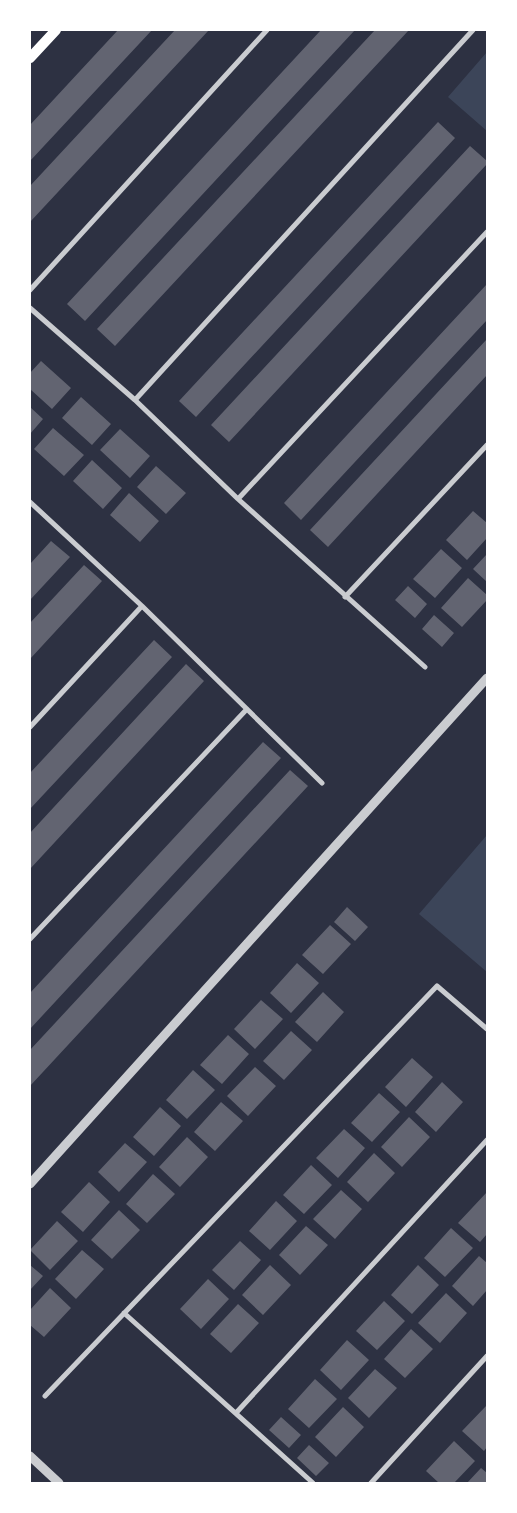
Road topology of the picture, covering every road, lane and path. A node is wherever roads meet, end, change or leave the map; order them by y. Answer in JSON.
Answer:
{"nodes":[{"id":1,"x":56,"y":30,"type":"edge"},
{"id":2,"x":266,"y":30,"type":"edge"},
{"id":3,"x":473,"y":30,"type":"edge"},
{"id":4,"x":30,"y":58,"type":"edge"},
{"id":5,"x":487,"y":232,"type":"edge"},
{"id":6,"x":30,"y":290,"type":"edge"},
{"id":7,"x":30,"y":308,"type":"edge"},
{"id":8,"x":136,"y":400,"type":"junction"},
{"id":9,"x":487,"y":445,"type":"edge"},
{"id":10,"x":238,"y":499,"type":"junction"},
{"id":11,"x":30,"y":502,"type":"edge"},
{"id":12,"x":345,"y":596,"type":"junction"},
{"id":13,"x":142,"y":606,"type":"junction"},
{"id":14,"x":425,"y":667,"type":"dead end"},
{"id":15,"x":487,"y":678,"type":"edge"},
{"id":16,"x":247,"y":708,"type":"junction"},
{"id":17,"x":30,"y":727,"type":"edge"},
{"id":18,"x":322,"y":783,"type":"dead end"},
{"id":19,"x":30,"y":939,"type":"edge"},
{"id":20,"x":487,"y":1029,"type":"edge"},
{"id":21,"x":487,"y":1140,"type":"edge"},
{"id":22,"x":30,"y":1184,"type":"edge"},
{"id":23,"x":124,"y":1313,"type":"junction"},
{"id":24,"x":487,"y":1356,"type":"edge"},
{"id":25,"x":45,"y":1396,"type":"dead end"},
{"id":26,"x":236,"y":1413,"type":"junction"},
{"id":27,"x":30,"y":1456,"type":"edge"},
{"id":28,"x":59,"y":1483,"type":"edge"},
{"id":29,"x":313,"y":1483,"type":"edge"},
{"id":30,"x":371,"y":1483,"type":"edge"}],
"edges":[{"from":1,"to":4,"type":"main road"},
{"from":2,"to":6,"type":"street"},
{"from":3,"to":8,"type":"street"},
{"from":5,"to":10,"type":"street"},
{"from":7,"to":8,"type":"street"},
{"from":8,"to":10,"type":"street"},
{"from":9,"to":12,"type":"street"},
{"from":10,"to":12,"type":"street"},
{"from":11,"to":13,"type":"street"},
{"from":12,"to":14,"type":"street"},
{"from":13,"to":16,"type":"street"},
{"from":13,"to":17,"type":"street"},
{"from":15,"to":22,"type":"street"},
{"from":16,"to":18,"type":"street"},
{"from":16,"to":19,"type":"street"},
{"from":20,"to":23,"type":"street"},
{"from":21,"to":26,"type":"street"},
{"from":23,"to":25,"type":"street"},
{"from":23,"to":26,"type":"street"},
{"from":24,"to":30,"type":"street"},
{"from":26,"to":29,"type":"street"},
{"from":27,"to":28,"type":"street"}]}
